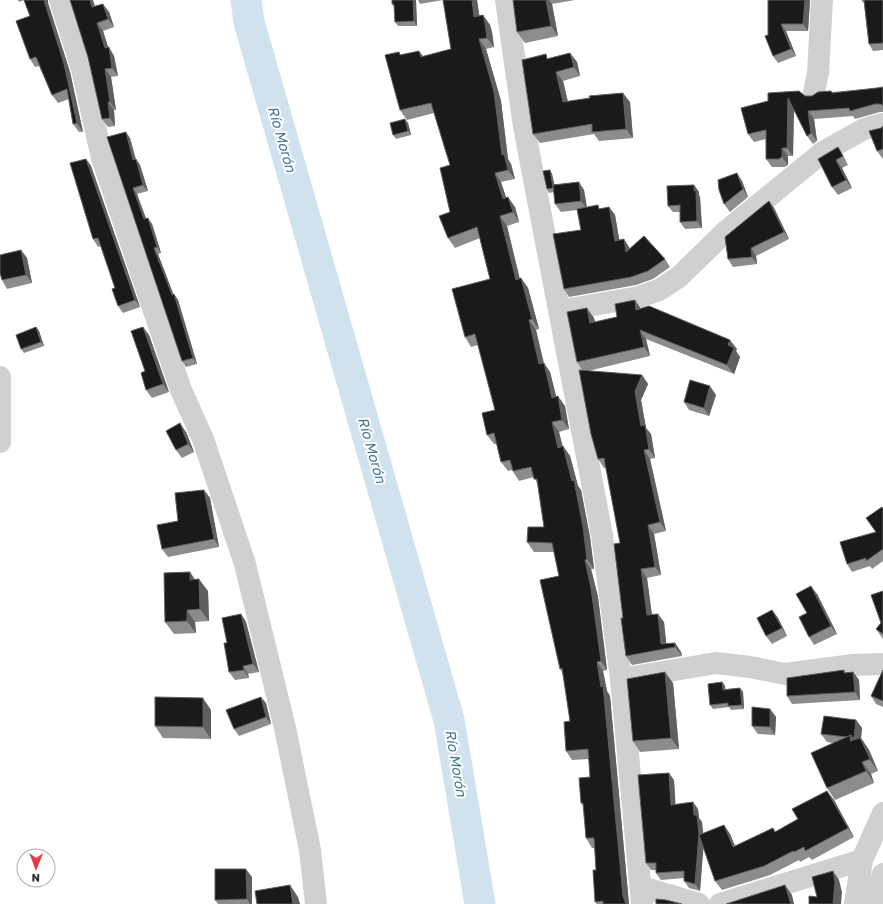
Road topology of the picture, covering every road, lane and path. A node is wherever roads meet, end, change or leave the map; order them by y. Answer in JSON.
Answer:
{"nodes":[{"id":1,"x":60,"y":0,"type":"edge"},
{"id":2,"x":506,"y":0,"type":"edge"},
{"id":3,"x":822,"y":0,"type":"edge"},
{"id":4,"x":814,"y":92,"type":"dead end"},
{"id":5,"x":883,"y":124,"type":"edge"},
{"id":6,"x":559,"y":311,"type":"junction"},
{"id":7,"x":0,"y":376,"type":"edge"},
{"id":8,"x":0,"y":442,"type":"edge"},
{"id":9,"x":883,"y":664,"type":"edge"},
{"id":10,"x":621,"y":679,"type":"junction"},
{"id":11,"x":883,"y":813,"type":"edge"},
{"id":12,"x":862,"y":860,"type":"junction"},
{"id":13,"x":883,"y":874,"type":"edge"},
{"id":14,"x":642,"y":896,"type":"edge"},
{"id":15,"x":316,"y":904,"type":"edge"},
{"id":16,"x":699,"y":904,"type":"edge"},
{"id":17,"x":720,"y":904,"type":"edge"},
{"id":18,"x":856,"y":904,"type":"edge"},
{"id":19,"x":876,"y":904,"type":"edge"}],
"edges":[{"from":1,"to":15,"type":"street"},
{"from":2,"to":6,"type":"street"},
{"from":3,"to":4,"type":"street"},
{"from":5,"to":6,"type":"street"},
{"from":6,"to":10,"type":"street"},
{"from":7,"to":8,"type":"street"},
{"from":9,"to":10,"type":"street"},
{"from":10,"to":14,"type":"street"},
{"from":11,"to":12,"type":"street"},
{"from":12,"to":17,"type":"street"},
{"from":12,"to":18,"type":"street"},
{"from":13,"to":19,"type":"street"},
{"from":14,"to":16,"type":"street"}]}
